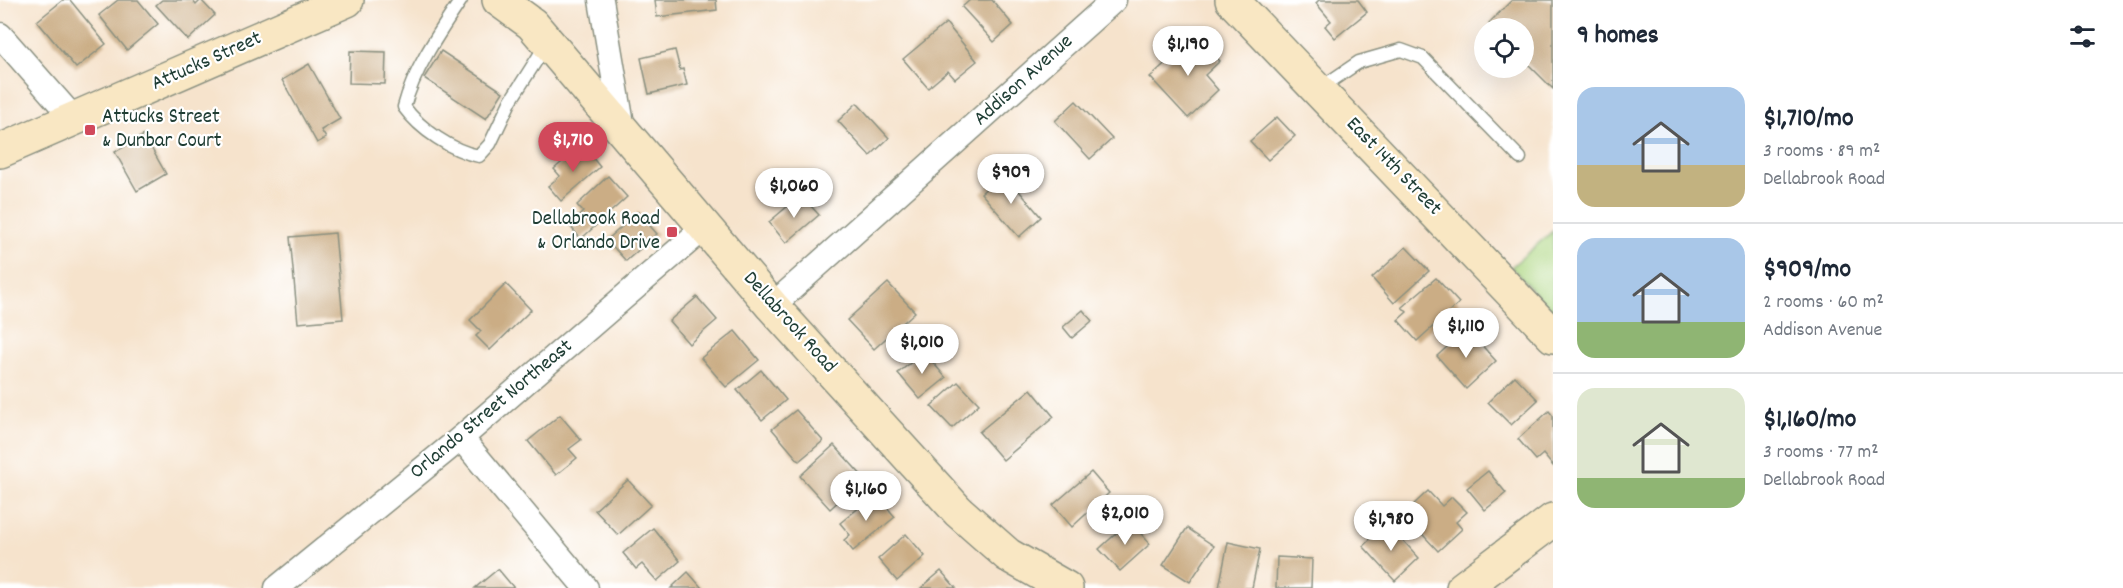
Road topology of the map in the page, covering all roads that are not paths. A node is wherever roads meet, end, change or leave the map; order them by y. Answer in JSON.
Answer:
{"nodes":[{"id":1,"x":461,"y":0,"type":"edge"},
{"id":2,"x":499,"y":0,"type":"edge"},
{"id":3,"x":601,"y":0,"type":"edge"},
{"id":4,"x":1114,"y":0,"type":"edge"},
{"id":5,"x":1232,"y":0,"type":"edge"},
{"id":6,"x":336,"y":2,"type":"edge"},
{"id":7,"x":0,"y":34,"type":"edge"},
{"id":8,"x":547,"y":42,"type":"junction"},
{"id":9,"x":1318,"y":90,"type":"junction"},
{"id":10,"x":74,"y":119,"type":"junction"},
{"id":11,"x":623,"y":130,"type":"junction"},
{"id":12,"x":0,"y":151,"type":"edge"},
{"id":13,"x":1520,"y":158,"type":"dead end"},
{"id":14,"x":705,"y":227,"type":"junction"},
{"id":15,"x":772,"y":306,"type":"junction"},
{"id":16,"x":1553,"y":336,"type":"edge"},
{"id":17,"x":461,"y":438,"type":"junction"},
{"id":18,"x":1553,"y":520,"type":"edge"},
{"id":19,"x":277,"y":588,"type":"edge"},
{"id":20,"x":586,"y":588,"type":"edge"},
{"id":21,"x":1066,"y":588,"type":"edge"},
{"id":22,"x":1462,"y":588,"type":"edge"}],
"edges":[{"from":1,"to":8,"type":"lane"},
{"from":2,"to":8,"type":"street"},
{"from":3,"to":11,"type":"street"},
{"from":4,"to":15,"type":"street","name":"Addison Avenue"},
{"from":5,"to":9,"type":"street","name":"East 14th Street"},
{"from":6,"to":10,"type":"street","name":"Attucks Street"},
{"from":7,"to":10,"type":"street"},
{"from":8,"to":11,"type":"street"},
{"from":9,"to":13,"type":"lane"},
{"from":9,"to":16,"type":"street","name":"East 14th Street"},
{"from":10,"to":12,"type":"street","name":"Attucks Street"},
{"from":11,"to":14,"type":"street","name":"Dellabrook Road"},
{"from":14,"to":15,"type":"street","name":"Dellabrook Road"},
{"from":14,"to":17,"type":"street","name":"Orlando Street Northeast"},
{"from":15,"to":21,"type":"street","name":"Dellabrook Road"},
{"from":17,"to":19,"type":"street","name":"Orlando Street Northeast"},
{"from":17,"to":20,"type":"street"},
{"from":18,"to":22,"type":"street"}]}
